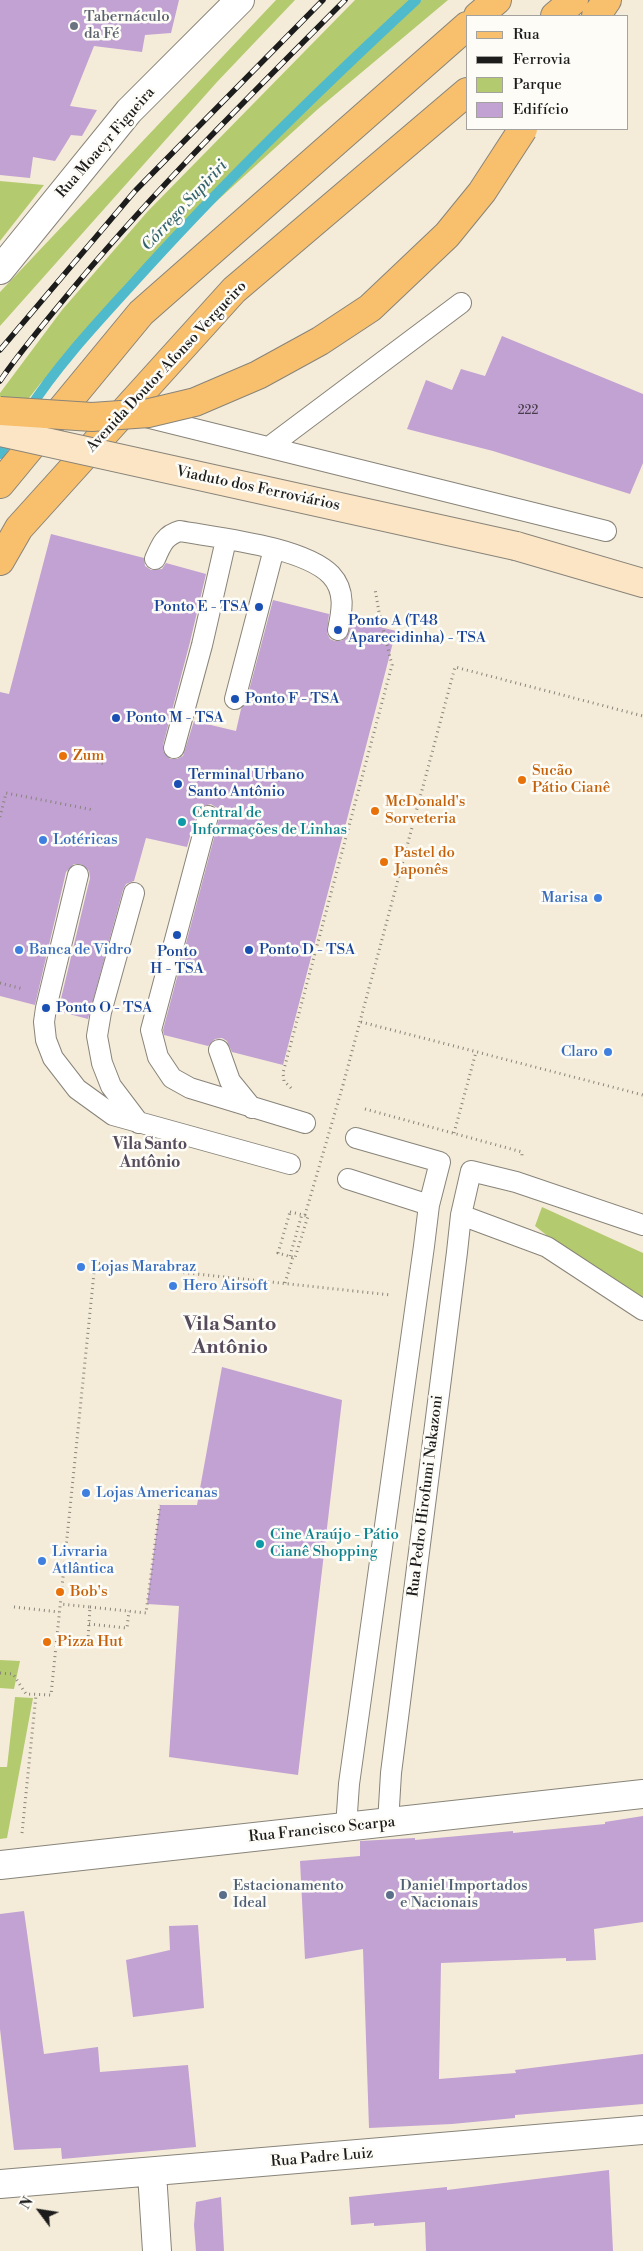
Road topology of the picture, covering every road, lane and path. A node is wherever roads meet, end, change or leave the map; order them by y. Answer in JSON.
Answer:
{"nodes":[{"id":1,"x":240,"y":0,"type":"edge"},
{"id":2,"x":497,"y":0,"type":"edge"},
{"id":3,"x":574,"y":0,"type":"edge"},
{"id":4,"x":607,"y":0,"type":"edge"},
{"id":5,"x":479,"y":15,"type":"edge"},
{"id":6,"x":556,"y":15,"type":"edge"},
{"id":7,"x":597,"y":15,"type":"edge"},
{"id":8,"x":466,"y":27,"type":"edge"},
{"id":9,"x":466,"y":93,"type":"edge"},
{"id":10,"x":522,"y":130,"type":"edge"},
{"id":11,"x":0,"y":270,"type":"edge"},
{"id":12,"x":461,"y":303,"type":"dead end"},
{"id":13,"x":0,"y":411,"type":"edge"},
{"id":14,"x":125,"y":411,"type":"junction"},
{"id":15,"x":0,"y":432,"type":"edge"},
{"id":16,"x":269,"y":447,"type":"junction"},
{"id":17,"x":0,"y":484,"type":"edge"},
{"id":18,"x":606,"y":532,"type":"dead end"},
{"id":19,"x":226,"y":540,"type":"junction"},
{"id":20,"x":274,"y":549,"type":"junction"},
{"id":21,"x":155,"y":560,"type":"dead end"},
{"id":22,"x":0,"y":561,"type":"edge"},
{"id":23,"x":643,"y":583,"type":"edge"},
{"id":24,"x":376,"y":589,"type":"dead end"},
{"id":25,"x":338,"y":630,"type":"dead end"},
{"id":26,"x":236,"y":700,"type":"dead end"},
{"id":27,"x":643,"y":716,"type":"edge"},
{"id":28,"x":174,"y":748,"type":"dead end"},
{"id":29,"x":92,"y":761,"type":"dead end"},
{"id":30,"x":105,"y":764,"type":"dead end"},
{"id":31,"x":94,"y":810,"type":"dead end"},
{"id":32,"x":208,"y":816,"type":"dead end"},
{"id":33,"x":0,"y":817,"type":"edge"},
{"id":34,"x":78,"y":875,"type":"dead end"},
{"id":35,"x":134,"y":893,"type":"dead end"},
{"id":36,"x":0,"y":983,"type":"edge"},
{"id":37,"x":27,"y":990,"type":"dead end"},
{"id":38,"x":362,"y":1022,"type":"junction"},
{"id":39,"x":219,"y":1050,"type":"dead end"},
{"id":40,"x":476,"y":1052,"type":"junction"},
{"id":41,"x":297,"y":1090,"type":"dead end"},
{"id":42,"x":643,"y":1095,"type":"edge"},
{"id":43,"x":252,"y":1108,"type":"junction"},
{"id":44,"x":366,"y":1108,"type":"dead end"},
{"id":45,"x":139,"y":1123,"type":"junction"},
{"id":46,"x":305,"y":1123,"type":"dead end"},
{"id":47,"x":454,"y":1133,"type":"junction"},
{"id":48,"x":356,"y":1138,"type":"dead end"},
{"id":49,"x":290,"y":1164,"type":"dead end"},
{"id":50,"x":348,"y":1179,"type":"dead end"},
{"id":51,"x":516,"y":1182,"type":"junction"},
{"id":52,"x":430,"y":1205,"type":"junction"},
{"id":53,"x":304,"y":1215,"type":"junction"},
{"id":54,"x":462,"y":1216,"type":"junction"},
{"id":55,"x":643,"y":1225,"type":"edge"},
{"id":56,"x":291,"y":1257,"type":"junction"},
{"id":57,"x":285,"y":1283,"type":"junction"},
{"id":58,"x":391,"y":1295,"type":"dead end"},
{"id":59,"x":643,"y":1310,"type":"edge"},
{"id":60,"x":160,"y":1505,"type":"dead end"},
{"id":61,"x":60,"y":1604,"type":"junction"},
{"id":62,"x":14,"y":1607,"type":"dead end"},
{"id":63,"x":90,"y":1607,"type":"junction"},
{"id":64,"x":129,"y":1611,"type":"junction"},
{"id":65,"x":60,"y":1612,"type":"junction"},
{"id":66,"x":88,"y":1624,"type":"junction"},
{"id":67,"x":57,"y":1637,"type":"junction"},
{"id":68,"x":0,"y":1673,"type":"edge"},
{"id":69,"x":36,"y":1695,"type":"junction"},
{"id":70,"x":643,"y":1794,"type":"edge"},
{"id":71,"x":388,"y":1823,"type":"junction"},
{"id":72,"x":346,"y":1827,"type":"junction"},
{"id":73,"x":10,"y":1864,"type":"edge"},
{"id":74,"x":643,"y":2130,"type":"edge"},
{"id":75,"x":152,"y":2173,"type":"junction"},
{"id":76,"x":0,"y":2184,"type":"edge"},
{"id":77,"x":157,"y":2251,"type":"edge"}],
"edges":[{"from":1,"to":11,"type":"street","name":"Rua Moacyr Figueira"},
{"from":2,"to":5,"type":"main road"},
{"from":3,"to":6,"type":"main road"},
{"from":4,"to":7,"type":"main road"},
{"from":8,"to":17,"type":"main road"},
{"from":9,"to":14,"type":"main road","name":"Avenida Doutor Afonso Vergueiro"},
{"from":10,"to":13,"type":"main road","bridge":true},
{"from":12,"to":16,"type":"lane"},
{"from":14,"to":16,"type":"lane"},
{"from":14,"to":22,"type":"main road","name":"Avenida Doutor Afonso Vergueiro"},
{"from":15,"to":23,"type":"main road","name":"Viaduto dos Ferroviários","bridge":true},
{"from":16,"to":18,"type":"lane"},
{"from":19,"to":20,"type":"lane"},
{"from":19,"to":21,"type":"lane"},
{"from":19,"to":28,"type":"lane"},
{"from":20,"to":25,"type":"lane"},
{"from":20,"to":26,"type":"lane"},
{"from":24,"to":41,"type":"path"},
{"from":27,"to":38,"type":"path"},
{"from":29,"to":30,"type":"path"},
{"from":31,"to":33,"type":"path"},
{"from":32,"to":43,"type":"lane"},
{"from":34,"to":45,"type":"lane"},
{"from":35,"to":45,"type":"lane"},
{"from":36,"to":37,"type":"path"},
{"from":38,"to":40,"type":"path"},
{"from":38,"to":53,"type":"path","bridge":true},
{"from":39,"to":43,"type":"lane"},
{"from":40,"to":42,"type":"path"},
{"from":40,"to":47,"type":"path"},
{"from":43,"to":46,"type":"lane"},
{"from":44,"to":47,"type":"path"},
{"from":45,"to":49,"type":"lane"},
{"from":47,"to":51,"type":"path"},
{"from":48,"to":52,"type":"lane"},
{"from":50,"to":52,"type":"lane"},
{"from":51,"to":54,"type":"lane","name":"Rua Pedro Hirofumi Nakazoni"},
{"from":51,"to":55,"type":"lane"},
{"from":52,"to":72,"type":"lane"},
{"from":53,"to":56,"type":"path"},
{"from":53,"to":56,"type":"path"},
{"from":54,"to":59,"type":"lane"},
{"from":54,"to":71,"type":"lane","name":"Rua Pedro Hirofumi Nakazoni"},
{"from":56,"to":57,"type":"path"},
{"from":57,"to":58,"type":"path"},
{"from":57,"to":61,"type":"path"},
{"from":60,"to":64,"type":"path"},
{"from":61,"to":63,"type":"path"},
{"from":61,"to":65,"type":"path"},
{"from":62,"to":65,"type":"path"},
{"from":63,"to":64,"type":"path"},
{"from":63,"to":66,"type":"path"},
{"from":64,"to":66,"type":"path"},
{"from":65,"to":67,"type":"path"},
{"from":66,"to":67,"type":"path"},
{"from":67,"to":69,"type":"path"},
{"from":68,"to":69,"type":"path"},
{"from":69,"to":73,"type":"path"},
{"from":70,"to":71,"type":"street","name":"Rua Francisco Scarpa"},
{"from":71,"to":72,"type":"street","name":"Rua Francisco Scarpa"},
{"from":72,"to":73,"type":"street","name":"Rua Francisco Scarpa"},
{"from":74,"to":75,"type":"street","name":"Rua Padre Luiz"},
{"from":75,"to":76,"type":"street","name":"Rua Padre Luiz"},
{"from":75,"to":77,"type":"street"}]}
